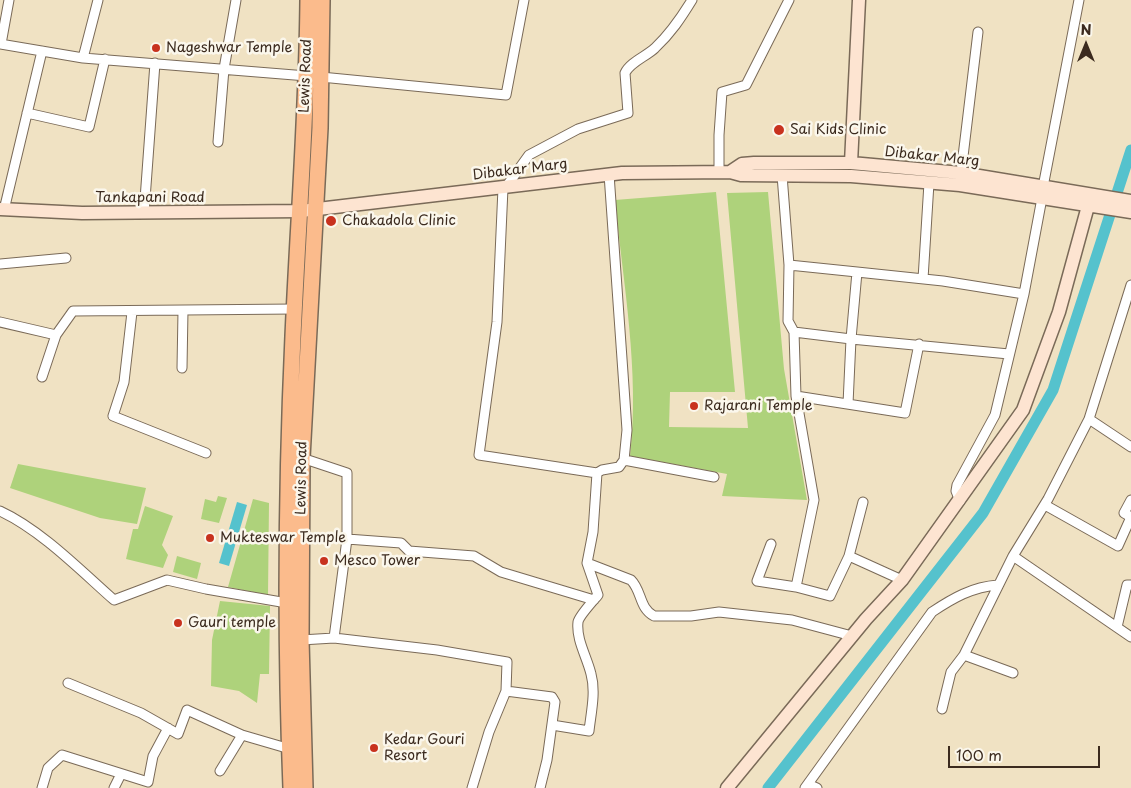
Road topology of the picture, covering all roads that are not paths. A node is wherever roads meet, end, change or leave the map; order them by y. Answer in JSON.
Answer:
{"nodes":[{"id":1,"x":9,"y":0,"type":"edge"},
{"id":2,"x":98,"y":0,"type":"edge"},
{"id":3,"x":236,"y":0,"type":"edge"},
{"id":4,"x":308,"y":0,"type":"edge"},
{"id":5,"x":322,"y":0,"type":"edge"},
{"id":6,"x":524,"y":0,"type":"edge"},
{"id":7,"x":692,"y":0,"type":"edge"},
{"id":8,"x":789,"y":0,"type":"edge"},
{"id":9,"x":858,"y":0,"type":"edge"},
{"id":10,"x":1079,"y":0,"type":"edge"},
{"id":11,"x":978,"y":32,"type":"dead end"},
{"id":12,"x":0,"y":44,"type":"edge"},
{"id":13,"x":42,"y":51,"type":"junction"},
{"id":14,"x":83,"y":58,"type":"junction"},
{"id":15,"x":105,"y":59,"type":"junction"},
{"id":16,"x":155,"y":63,"type":"junction"},
{"id":17,"x":224,"y":69,"type":"junction"},
{"id":18,"x":314,"y":76,"type":"junction"},
{"id":19,"x":27,"y":113,"type":"junction"},
{"id":20,"x":218,"y":142,"type":"dead end"},
{"id":21,"x":851,"y":164,"type":"junction"},
{"id":22,"x":724,"y":172,"type":"junction"},
{"id":23,"x":961,"y":173,"type":"junction"},
{"id":24,"x":609,"y":174,"type":"junction"},
{"id":25,"x":782,"y":175,"type":"junction"},
{"id":26,"x":930,"y":183,"type":"junction"},
{"id":27,"x":505,"y":188,"type":"junction"},
{"id":28,"x":1042,"y":193,"type":"junction"},
{"id":29,"x":1095,"y":201,"type":"junction"},
{"id":30,"x":1130,"y":206,"type":"edge"},
{"id":31,"x":2,"y":209,"type":"edge"},
{"id":32,"x":308,"y":210,"type":"junction"},
{"id":33,"x":144,"y":213,"type":"junction"},
{"id":34,"x":307,"y":230,"type":"junction"},
{"id":35,"x":66,"y":258,"type":"dead end"},
{"id":36,"x":0,"y":264,"type":"edge"},
{"id":37,"x":789,"y":265,"type":"junction"},
{"id":38,"x":857,"y":272,"type":"junction"},
{"id":39,"x":923,"y":279,"type":"junction"},
{"id":40,"x":1131,"y":285,"type":"edge"},
{"id":41,"x":1024,"y":294,"type":"junction"},
{"id":42,"x":294,"y":309,"type":"junction"},
{"id":43,"x":183,"y":311,"type":"junction"},
{"id":44,"x":132,"y":312,"type":"junction"},
{"id":45,"x":0,"y":322,"type":"edge"},
{"id":46,"x":794,"y":332,"type":"junction"},
{"id":47,"x":56,"y":335,"type":"junction"},
{"id":48,"x":851,"y":339,"type":"junction"},
{"id":49,"x":919,"y":344,"type":"junction"},
{"id":50,"x":1009,"y":354,"type":"junction"},
{"id":51,"x":182,"y":368,"type":"dead end"},
{"id":52,"x":42,"y":377,"type":"dead end"},
{"id":53,"x":796,"y":396,"type":"junction"},
{"id":54,"x":848,"y":404,"type":"junction"},
{"id":55,"x":1089,"y":419,"type":"junction"},
{"id":56,"x":1131,"y":447,"type":"edge"},
{"id":57,"x":206,"y":453,"type":"dead end"},
{"id":58,"x":302,"y":458,"type":"junction"},
{"id":59,"x":624,"y":460,"type":"junction"},
{"id":60,"x":597,"y":473,"type":"junction"},
{"id":61,"x":714,"y":477,"type":"dead end"},
{"id":62,"x":1131,"y":500,"type":"edge"},
{"id":63,"x":960,"y":501,"type":"junction"},
{"id":64,"x":863,"y":502,"type":"dead end"},
{"id":65,"x":1045,"y":505,"type":"junction"},
{"id":66,"x":0,"y":511,"type":"edge"},
{"id":67,"x":1131,"y":517,"type":"edge"},
{"id":68,"x":347,"y":539,"type":"junction"},
{"id":69,"x":771,"y":544,"type":"dead end"},
{"id":70,"x":849,"y":556,"type":"junction"},
{"id":71,"x":1013,"y":556,"type":"junction"},
{"id":72,"x":587,"y":563,"type":"junction"},
{"id":73,"x":902,"y":580,"type":"junction"},
{"id":74,"x":998,"y":585,"type":"junction"},
{"id":75,"x":1131,"y":585,"type":"edge"},
{"id":76,"x":796,"y":587,"type":"junction"},
{"id":77,"x":594,"y":600,"type":"junction"},
{"id":78,"x":287,"y":603,"type":"junction"},
{"id":79,"x":1117,"y":627,"type":"junction"},
{"id":80,"x":852,"y":636,"type":"junction"},
{"id":81,"x":334,"y":638,"type":"junction"},
{"id":82,"x":1131,"y":638,"type":"edge"},
{"id":83,"x":301,"y":640,"type":"junction"},
{"id":84,"x":964,"y":655,"type":"junction"},
{"id":85,"x":1013,"y":673,"type":"dead end"},
{"id":86,"x":68,"y":683,"type":"dead end"},
{"id":87,"x":506,"y":691,"type":"junction"},
{"id":88,"x":942,"y":709,"type":"dead end"},
{"id":89,"x":552,"y":725,"type":"junction"},
{"id":90,"x":168,"y":728,"type":"junction"},
{"id":91,"x":242,"y":736,"type":"junction"},
{"id":92,"x":305,"y":740,"type":"junction"},
{"id":93,"x":290,"y":749,"type":"junction"},
{"id":94,"x":220,"y":771,"type":"dead end"},
{"id":95,"x":121,"y":774,"type":"junction"},
{"id":96,"x":147,"y":785,"type":"edge"},
{"id":97,"x":807,"y":786,"type":"edge"},
{"id":98,"x":42,"y":788,"type":"edge"},
{"id":99,"x":114,"y":788,"type":"edge"},
{"id":100,"x":292,"y":788,"type":"edge"},
{"id":101,"x":306,"y":788,"type":"edge"},
{"id":102,"x":472,"y":788,"type":"edge"},
{"id":103,"x":540,"y":788,"type":"edge"},
{"id":104,"x":727,"y":788,"type":"edge"},
{"id":105,"x":817,"y":788,"type":"edge"}],
"edges":[{"from":1,"to":12,"type":"street"},
{"from":2,"to":14,"type":"street"},
{"from":3,"to":17,"type":"street"},
{"from":4,"to":18,"type":"main road","name":"Lewis Road"},
{"from":5,"to":18,"type":"main road","name":"Lewis Road"},
{"from":6,"to":18,"type":"street"},
{"from":7,"to":27,"type":"street"},
{"from":8,"to":22,"type":"street"},
{"from":9,"to":21,"type":"main road"},
{"from":10,"to":28,"type":"street"},
{"from":11,"to":23,"type":"street"},
{"from":12,"to":13,"type":"street"},
{"from":13,"to":14,"type":"street"},
{"from":13,"to":19,"type":"street"},
{"from":14,"to":15,"type":"street"},
{"from":15,"to":16,"type":"street"},
{"from":15,"to":19,"type":"street"},
{"from":16,"to":17,"type":"street"},
{"from":16,"to":33,"type":"street"},
{"from":17,"to":18,"type":"street"},
{"from":17,"to":20,"type":"street"},
{"from":18,"to":32,"type":"main road","name":"Lewis Road"},
{"from":19,"to":31,"type":"street"},
{"from":21,"to":22,"type":"main road","name":"Dibakar Marg"},
{"from":21,"to":23,"type":"main road","name":"Dibakar Marg"},
{"from":22,"to":24,"type":"main road","name":"Dibakar Marg"},
{"from":22,"to":25,"type":"main road","name":"Dibakar Marg"},
{"from":23,"to":28,"type":"main road","name":"Dibakar Marg"},
{"from":24,"to":27,"type":"main road","name":"Dibakar Marg"},
{"from":24,"to":59,"type":"street"},
{"from":25,"to":26,"type":"main road","name":"Dibakar Marg"},
{"from":25,"to":37,"type":"street"},
{"from":26,"to":28,"type":"main road","name":"Dibakar Marg"},
{"from":26,"to":39,"type":"street"},
{"from":27,"to":32,"type":"main road","name":"Dibakar Marg"},
{"from":27,"to":60,"type":"street"},
{"from":28,"to":29,"type":"main road","name":"Dibakar Marg"},
{"from":28,"to":41,"type":"street"},
{"from":29,"to":30,"type":"main road","name":"Dibakar Marg"},
{"from":29,"to":63,"type":"main road"},
{"from":31,"to":33,"type":"main road","name":"Tankapani Road"},
{"from":32,"to":33,"type":"main road","name":"Tankapani Road"},
{"from":32,"to":34,"type":"main road","name":"Lewis Road"},
{"from":34,"to":42,"type":"main road","name":"Lewis Road"},
{"from":34,"to":58,"type":"main road","name":"Lewis Road"},
{"from":35,"to":36,"type":"street"},
{"from":37,"to":38,"type":"street"},
{"from":37,"to":46,"type":"street"},
{"from":38,"to":39,"type":"street"},
{"from":38,"to":48,"type":"street"},
{"from":39,"to":41,"type":"street"},
{"from":40,"to":55,"type":"street"},
{"from":41,"to":50,"type":"street"},
{"from":42,"to":43,"type":"street"},
{"from":42,"to":78,"type":"main road","name":"Lewis Road"},
{"from":43,"to":44,"type":"street"},
{"from":43,"to":51,"type":"street"},
{"from":44,"to":47,"type":"street"},
{"from":44,"to":57,"type":"street"},
{"from":45,"to":47,"type":"street"},
{"from":46,"to":48,"type":"street"},
{"from":46,"to":53,"type":"street"},
{"from":47,"to":52,"type":"street"},
{"from":48,"to":49,"type":"street"},
{"from":48,"to":54,"type":"street"},
{"from":49,"to":50,"type":"street"},
{"from":49,"to":54,"type":"street"},
{"from":50,"to":63,"type":"street"},
{"from":53,"to":54,"type":"street"},
{"from":53,"to":76,"type":"street"},
{"from":55,"to":56,"type":"street"},
{"from":55,"to":65,"type":"street"},
{"from":58,"to":68,"type":"street"},
{"from":58,"to":83,"type":"main road","name":"Lewis Road"},
{"from":59,"to":60,"type":"street"},
{"from":59,"to":61,"type":"street"},
{"from":60,"to":72,"type":"street"},
{"from":62,"to":67,"type":"street"},
{"from":63,"to":73,"type":"main road"},
{"from":64,"to":70,"type":"street"},
{"from":65,"to":67,"type":"street"},
{"from":65,"to":71,"type":"street"},
{"from":66,"to":78,"type":"street"},
{"from":68,"to":77,"type":"street"},
{"from":68,"to":81,"type":"street"},
{"from":69,"to":76,"type":"street"},
{"from":70,"to":73,"type":"street"},
{"from":70,"to":76,"type":"street"},
{"from":71,"to":74,"type":"street"},
{"from":71,"to":79,"type":"street"},
{"from":72,"to":77,"type":"street"},
{"from":72,"to":80,"type":"street"},
{"from":73,"to":80,"type":"main road"},
{"from":74,"to":84,"type":"street"},
{"from":74,"to":97,"type":"street"},
{"from":75,"to":79,"type":"street"},
{"from":77,"to":89,"type":"street"},
{"from":78,"to":93,"type":"main road","name":"Lewis Road"},
{"from":79,"to":82,"type":"street"},
{"from":80,"to":104,"type":"main road"},
{"from":81,"to":83,"type":"street"},
{"from":81,"to":87,"type":"street"},
{"from":83,"to":92,"type":"main road","name":"Lewis Road"},
{"from":84,"to":85,"type":"street"},
{"from":84,"to":88,"type":"street"},
{"from":86,"to":90,"type":"street"},
{"from":87,"to":89,"type":"street"},
{"from":87,"to":102,"type":"street"},
{"from":89,"to":103,"type":"street"},
{"from":90,"to":91,"type":"street"},
{"from":90,"to":96,"type":"street"},
{"from":91,"to":93,"type":"street"},
{"from":91,"to":94,"type":"street"},
{"from":92,"to":93,"type":"street"},
{"from":92,"to":101,"type":"main road","name":"Lewis Road"},
{"from":93,"to":100,"type":"main road","name":"Lewis Road"},
{"from":95,"to":96,"type":"street"},
{"from":95,"to":98,"type":"street"},
{"from":95,"to":99,"type":"street"},
{"from":97,"to":105,"type":"street"}]}
